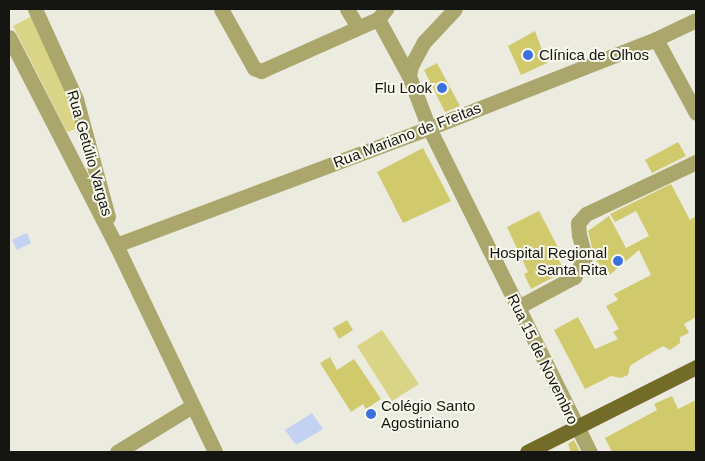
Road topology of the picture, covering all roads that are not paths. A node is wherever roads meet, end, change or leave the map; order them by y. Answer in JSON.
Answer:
{"nodes":[{"id":1,"x":35,"y":9,"type":"edge"},
{"id":2,"x":221,"y":9,"type":"edge"},
{"id":3,"x":347,"y":9,"type":"edge"},
{"id":4,"x":455,"y":9,"type":"edge"},
{"id":5,"x":382,"y":14,"type":"edge"},
{"id":6,"x":696,"y":20,"type":"edge"},
{"id":7,"x":358,"y":27,"type":"junction"},
{"id":8,"x":9,"y":37,"type":"edge"},
{"id":9,"x":656,"y":39,"type":"junction"},
{"id":10,"x":410,"y":76,"type":"junction"},
{"id":11,"x":696,"y":113,"type":"edge"},
{"id":12,"x":429,"y":128,"type":"junction"},
{"id":13,"x":87,"y":138,"type":"junction"},
{"id":14,"x":65,"y":147,"type":"junction"},
{"id":15,"x":696,"y":162,"type":"edge"},
{"id":16,"x":116,"y":245,"type":"junction"},
{"id":17,"x":518,"y":308,"type":"junction"},
{"id":18,"x":696,"y":367,"type":"edge"},
{"id":19,"x":192,"y":406,"type":"junction"},
{"id":20,"x":577,"y":428,"type":"junction"},
{"id":21,"x":117,"y":452,"type":"edge"},
{"id":22,"x":215,"y":452,"type":"edge"},
{"id":23,"x":527,"y":452,"type":"edge"},
{"id":24,"x":590,"y":452,"type":"edge"}],
"edges":[{"from":1,"to":13,"type":"street","name":"Rua Getúlio Vargas"},
{"from":2,"to":7,"type":"street"},
{"from":3,"to":7,"type":"street"},
{"from":4,"to":10,"type":"street"},
{"from":5,"to":7,"type":"street"},
{"from":5,"to":10,"type":"street","name":"Rua 15 de Novembro"},
{"from":6,"to":9,"type":"street","name":"Rua Mariano de Freitas"},
{"from":8,"to":14,"type":"street","name":"Rua Getúlio Vargas"},
{"from":9,"to":11,"type":"street"},
{"from":9,"to":12,"type":"street","name":"Rua Mariano de Freitas"},
{"from":10,"to":12,"type":"street","name":"Rua 15 de Novembro"},
{"from":12,"to":16,"type":"street","name":"Rua Mariano de Freitas"},
{"from":12,"to":17,"type":"street","name":"Rua 15 de Novembro"},
{"from":13,"to":14,"type":"street"},
{"from":13,"to":16,"type":"street","name":"Rua Getúlio Vargas"},
{"from":14,"to":16,"type":"street","name":"Rua Getúlio Vargas"},
{"from":15,"to":17,"type":"street"},
{"from":16,"to":19,"type":"street","name":"Rua Getúlio Vargas"},
{"from":17,"to":20,"type":"street","name":"Rua 15 de Novembro"},
{"from":18,"to":20,"type":"main road"},
{"from":19,"to":21,"type":"street"},
{"from":19,"to":22,"type":"street","name":"Rua Getúlio Vargas"},
{"from":20,"to":23,"type":"main road"},
{"from":20,"to":24,"type":"street","name":"Rua 15 de Novembro"}]}
